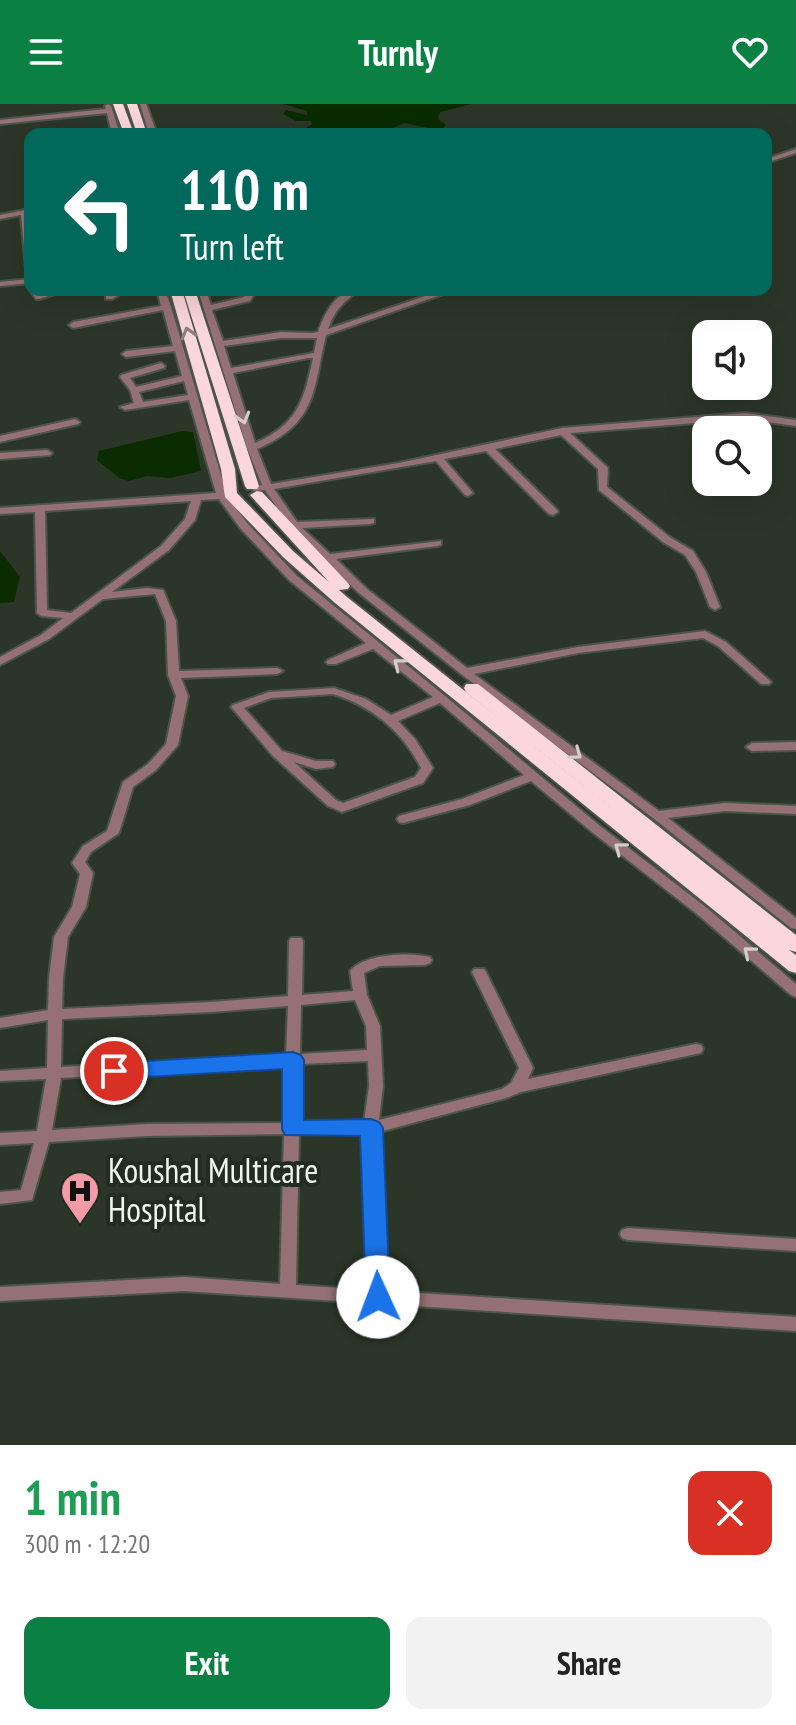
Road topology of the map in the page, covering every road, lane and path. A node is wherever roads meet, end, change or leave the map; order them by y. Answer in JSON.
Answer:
{"nodes":[{"id":1,"x":132,"y":104,"type":"edge"},
{"id":2,"x":143,"y":104,"type":"edge"},
{"id":3,"x":111,"y":107,"type":"edge"},
{"id":4,"x":0,"y":120,"type":"edge"},
{"id":5,"x":115,"y":128,"type":"edge"},
{"id":6,"x":125,"y":128,"type":"edge"},
{"id":7,"x":140,"y":128,"type":"edge"},
{"id":8,"x":151,"y":128,"type":"edge"},
{"id":9,"x":796,"y":151,"type":"edge"},
{"id":10,"x":772,"y":159,"type":"edge"},
{"id":11,"x":24,"y":212,"type":"edge"},
{"id":12,"x":0,"y":217,"type":"edge"},
{"id":13,"x":24,"y":282,"type":"edge"},
{"id":14,"x":0,"y":284,"type":"edge"},
{"id":15,"x":163,"y":296,"type":"edge"},
{"id":16,"x":178,"y":296,"type":"edge"},
{"id":17,"x":191,"y":296,"type":"edge"},
{"id":18,"x":204,"y":296,"type":"edge"},
{"id":19,"x":249,"y":296,"type":"edge"},
{"id":20,"x":346,"y":296,"type":"edge"},
{"id":21,"x":433,"y":296,"type":"edge"},
{"id":22,"x":167,"y":307,"type":"junction"},
{"id":23,"x":208,"y":308,"type":"junction"},
{"id":24,"x":73,"y":325,"type":"dead end"},
{"id":25,"x":323,"y":333,"type":"junction"},
{"id":26,"x":221,"y":344,"type":"junction"},
{"id":27,"x":179,"y":348,"type":"junction"},
{"id":28,"x":126,"y":354,"type":"dead end"},
{"id":29,"x":319,"y":356,"type":"junction"},
{"id":30,"x":161,"y":366,"type":"dead end"},
{"id":31,"x":230,"y":371,"type":"junction"},
{"id":32,"x":187,"y":378,"type":"junction"},
{"id":33,"x":134,"y":390,"type":"junction"},
{"id":34,"x":194,"y":397,"type":"junction"},
{"id":35,"x":139,"y":404,"type":"junction"},
{"id":36,"x":125,"y":407,"type":"dead end"},
{"id":37,"x":75,"y":422,"type":"dead end"},
{"id":38,"x":796,"y":423,"type":"edge"},
{"id":39,"x":562,"y":431,"type":"junction"},
{"id":40,"x":0,"y":439,"type":"edge"},
{"id":41,"x":487,"y":446,"type":"junction"},
{"id":42,"x":252,"y":448,"type":"junction"},
{"id":43,"x":47,"y":453,"type":"dead end"},
{"id":44,"x":0,"y":456,"type":"edge"},
{"id":45,"x":438,"y":458,"type":"junction"},
{"id":46,"x":258,"y":489,"type":"junction"},
{"id":47,"x":468,"y":493,"type":"dead end"},
{"id":48,"x":230,"y":495,"type":"junction"},
{"id":49,"x":197,"y":497,"type":"junction"},
{"id":50,"x":40,"y":509,"type":"junction"},
{"id":51,"x":0,"y":511,"type":"edge"},
{"id":52,"x":553,"y":512,"type":"dead end"},
{"id":53,"x":370,"y":521,"type":"dead end"},
{"id":54,"x":294,"y":525,"type":"junction"},
{"id":55,"x":437,"y":543,"type":"dead end"},
{"id":56,"x":327,"y":557,"type":"junction"},
{"id":57,"x":103,"y":596,"type":"junction"},
{"id":58,"x":715,"y":607,"type":"dead end"},
{"id":59,"x":72,"y":616,"type":"junction"},
{"id":60,"x":374,"y":644,"type":"junction"},
{"id":61,"x":0,"y":662,"type":"edge"},
{"id":62,"x":332,"y":662,"type":"dead end"},
{"id":63,"x":277,"y":671,"type":"dead end"},
{"id":64,"x":465,"y":672,"type":"junction"},
{"id":65,"x":174,"y":675,"type":"junction"},
{"id":66,"x":765,"y":682,"type":"dead end"},
{"id":67,"x":441,"y":698,"type":"junction"},
{"id":68,"x":390,"y":720,"type":"junction"},
{"id":69,"x":796,"y":746,"type":"edge"},
{"id":70,"x":752,"y":747,"type":"dead end"},
{"id":71,"x":277,"y":753,"type":"junction"},
{"id":72,"x":329,"y":764,"type":"dead end"},
{"id":73,"x":532,"y":776,"type":"junction"},
{"id":74,"x":796,"y":810,"type":"edge"},
{"id":75,"x":657,"y":815,"type":"junction"},
{"id":76,"x":403,"y":819,"type":"dead end"},
{"id":77,"x":703,"y":881,"type":"junction"},
{"id":78,"x":726,"y":898,"type":"junction"},
{"id":79,"x":796,"y":925,"type":"edge"},
{"id":80,"x":296,"y":941,"type":"dead end"},
{"id":81,"x":796,"y":945,"type":"edge"},
{"id":82,"x":425,"y":960,"type":"dead end"},
{"id":83,"x":796,"y":966,"type":"edge"},
{"id":84,"x":479,"y":972,"type":"dead end"},
{"id":85,"x":796,"y":992,"type":"edge"},
{"id":86,"x":360,"y":995,"type":"junction"},
{"id":87,"x":293,"y":1000,"type":"junction"},
{"id":88,"x":56,"y":1014,"type":"junction"},
{"id":89,"x":0,"y":1023,"type":"edge"},
{"id":90,"x":696,"y":1049,"type":"dead end"},
{"id":91,"x":374,"y":1055,"type":"junction"},
{"id":92,"x":293,"y":1060,"type":"junction"},
{"id":93,"x":54,"y":1075,"type":"junction"},
{"id":94,"x":0,"y":1076,"type":"edge"},
{"id":95,"x":517,"y":1087,"type":"junction"},
{"id":96,"x":371,"y":1128,"type":"junction"},
{"id":97,"x":293,"y":1129,"type":"junction"},
{"id":98,"x":43,"y":1137,"type":"junction"},
{"id":99,"x":0,"y":1139,"type":"edge"},
{"id":100,"x":0,"y":1198,"type":"edge"},
{"id":101,"x":628,"y":1234,"type":"dead end"},
{"id":102,"x":796,"y":1245,"type":"edge"},
{"id":103,"x":288,"y":1290,"type":"junction"},
{"id":104,"x":0,"y":1294,"type":"edge"},
{"id":105,"x":378,"y":1297,"type":"junction"},
{"id":106,"x":796,"y":1324,"type":"edge"}],
"edges":[{"from":1,"to":7,"type":"highway"},
{"from":2,"to":8,"type":"street"},
{"from":3,"to":4,"type":"street"},
{"from":3,"to":5,"type":"street"},
{"from":3,"to":6,"type":"highway"},
{"from":9,"to":10,"type":"street"},
{"from":11,"to":12,"type":"street"},
{"from":13,"to":14,"type":"street"},
{"from":15,"to":22,"type":"street"},
{"from":48,"to":16,"type":"highway","one_way":true},
{"from":17,"to":46,"type":"highway"},
{"from":18,"to":23,"type":"street"},
{"from":19,"to":23,"type":"street"},
{"from":20,"to":25,"type":"street"},
{"from":21,"to":25,"type":"street"},
{"from":22,"to":24,"type":"street"},
{"from":22,"to":27,"type":"street"},
{"from":23,"to":26,"type":"street"},
{"from":25,"to":26,"type":"street"},
{"from":25,"to":29,"type":"street"},
{"from":26,"to":31,"type":"street"},
{"from":27,"to":28,"type":"street"},
{"from":27,"to":32,"type":"street"},
{"from":29,"to":31,"type":"street"},
{"from":29,"to":42,"type":"street"},
{"from":30,"to":33,"type":"street"},
{"from":31,"to":42,"type":"street","one_way":true},
{"from":32,"to":33,"type":"street"},
{"from":32,"to":34,"type":"street"},
{"from":33,"to":35,"type":"street"},
{"from":34,"to":35,"type":"street"},
{"from":34,"to":48,"type":"street"},
{"from":35,"to":36,"type":"street"},
{"from":37,"to":40,"type":"street"},
{"from":38,"to":39,"type":"street"},
{"from":39,"to":41,"type":"street"},
{"from":39,"to":58,"type":"street"},
{"from":41,"to":45,"type":"street"},
{"from":41,"to":52,"type":"street"},
{"from":42,"to":46,"type":"street"},
{"from":43,"to":44,"type":"street"},
{"from":45,"to":46,"type":"street"},
{"from":45,"to":47,"type":"street"},
{"from":46,"to":48,"type":"highway"},
{"from":46,"to":54,"type":"street"},
{"from":46,"to":77,"type":"highway"},
{"from":48,"to":49,"type":"street"},
{"from":48,"to":60,"type":"street"},
{"from":48,"to":77,"type":"highway"},
{"from":49,"to":50,"type":"street"},
{"from":49,"to":57,"type":"street"},
{"from":50,"to":51,"type":"street"},
{"from":50,"to":59,"type":"street"},
{"from":53,"to":54,"type":"street"},
{"from":54,"to":56,"type":"street"},
{"from":55,"to":56,"type":"street"},
{"from":56,"to":64,"type":"street"},
{"from":57,"to":59,"type":"street"},
{"from":57,"to":65,"type":"street"},
{"from":59,"to":61,"type":"street"},
{"from":60,"to":62,"type":"street"},
{"from":67,"to":60,"type":"street","one_way":true},
{"from":63,"to":65,"type":"street"},
{"from":64,"to":66,"type":"street"},
{"from":64,"to":75,"type":"street","one_way":true},
{"from":65,"to":88,"type":"street"},
{"from":67,"to":68,"type":"street"},
{"from":67,"to":73,"type":"street"},
{"from":68,"to":71,"type":"street"},
{"from":68,"to":71,"type":"street"},
{"from":69,"to":70,"type":"street"},
{"from":71,"to":72,"type":"street"},
{"from":73,"to":76,"type":"street"},
{"from":77,"to":73,"type":"street","one_way":true},
{"from":74,"to":75,"type":"street"},
{"from":75,"to":77,"type":"street"},
{"from":77,"to":78,"type":"highway"},
{"from":77,"to":78,"type":"street"},
{"from":78,"to":79,"type":"street"},
{"from":78,"to":81,"type":"highway"},
{"from":78,"to":83,"type":"highway"},
{"from":85,"to":78,"type":"street","one_way":true},
{"from":80,"to":87,"type":"street"},
{"from":82,"to":86,"type":"street"},
{"from":84,"to":95,"type":"street"},
{"from":86,"to":87,"type":"street"},
{"from":86,"to":91,"type":"street"},
{"from":87,"to":88,"type":"street"},
{"from":87,"to":92,"type":"street"},
{"from":88,"to":89,"type":"street"},
{"from":88,"to":93,"type":"street"},
{"from":90,"to":95,"type":"street"},
{"from":91,"to":92,"type":"street"},
{"from":91,"to":96,"type":"street"},
{"from":92,"to":93,"type":"street"},
{"from":92,"to":97,"type":"street"},
{"from":93,"to":94,"type":"street"},
{"from":93,"to":98,"type":"street"},
{"from":95,"to":96,"type":"street"},
{"from":96,"to":97,"type":"street"},
{"from":96,"to":105,"type":"street"},
{"from":97,"to":98,"type":"street"},
{"from":97,"to":103,"type":"street"},
{"from":98,"to":99,"type":"street"},
{"from":98,"to":100,"type":"street"},
{"from":101,"to":102,"type":"street"},
{"from":103,"to":104,"type":"street"},
{"from":103,"to":105,"type":"street"},
{"from":105,"to":106,"type":"street"}]}
